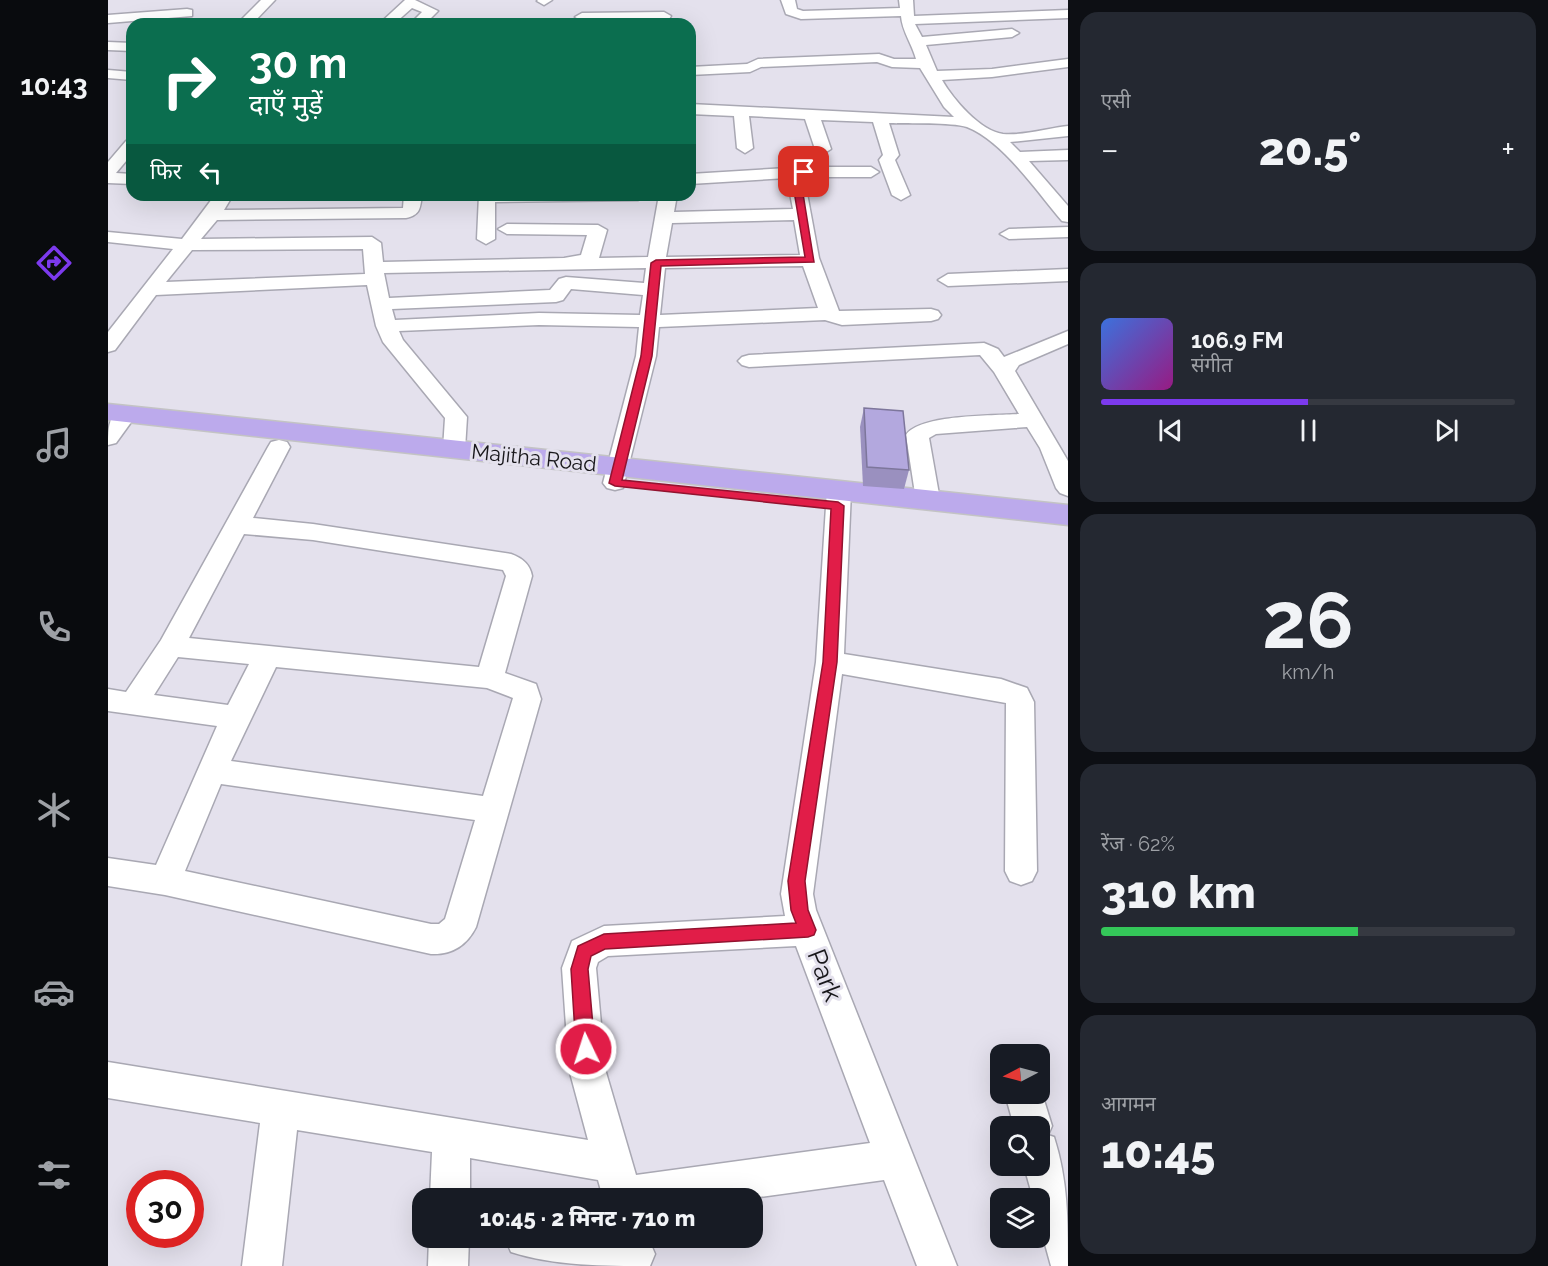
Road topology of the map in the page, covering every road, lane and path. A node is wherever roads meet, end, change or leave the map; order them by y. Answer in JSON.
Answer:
{"nodes":[{"id":1,"x":268,"y":0,"type":"edge"},
{"id":2,"x":394,"y":0,"type":"edge"},
{"id":3,"x":598,"y":0,"type":"edge"},
{"id":4,"x":788,"y":0,"type":"edge"},
{"id":5,"x":1059,"y":0,"type":"edge"},
{"id":6,"x":1068,"y":1,"type":"edge"},
{"id":7,"x":410,"y":3,"type":"junction"},
{"id":8,"x":907,"y":11,"type":"edge"},
{"id":9,"x":187,"y":13,"type":"dead end"},
{"id":10,"x":1068,"y":14,"type":"edge"},
{"id":11,"x":664,"y":16,"type":"dead end"},
{"id":12,"x":250,"y":18,"type":"edge"},
{"id":13,"x":393,"y":18,"type":"edge"},
{"id":14,"x":423,"y":18,"type":"edge"},
{"id":15,"x":583,"y":18,"type":"edge"},
{"id":16,"x":631,"y":18,"type":"edge"},
{"id":17,"x":108,"y":19,"type":"edge"},
{"id":18,"x":1026,"y":32,"type":"dead end"},
{"id":19,"x":918,"y":42,"type":"junction"},
{"id":20,"x":108,"y":46,"type":"edge"},
{"id":21,"x":126,"y":47,"type":"edge"},
{"id":22,"x":1068,"y":63,"type":"edge"},
{"id":23,"x":696,"y":70,"type":"edge"},
{"id":24,"x":929,"y":70,"type":"junction"},
{"id":25,"x":108,"y":74,"type":"edge"},
{"id":26,"x":126,"y":76,"type":"edge"},
{"id":27,"x":696,"y":110,"type":"edge"},
{"id":28,"x":741,"y":112,"type":"junction"},
{"id":29,"x":811,"y":114,"type":"junction"},
{"id":30,"x":878,"y":117,"type":"junction"},
{"id":31,"x":969,"y":122,"type":"junction"},
{"id":32,"x":1068,"y":131,"type":"edge"},
{"id":33,"x":998,"y":139,"type":"junction"},
{"id":34,"x":746,"y":148,"type":"dead end"},
{"id":35,"x":823,"y":148,"type":"dead end"},
{"id":36,"x":126,"y":151,"type":"edge"},
{"id":37,"x":1068,"y":155,"type":"edge"},
{"id":38,"x":1016,"y":156,"type":"junction"},
{"id":39,"x":108,"y":172,"type":"edge"},
{"id":40,"x":871,"y":172,"type":"dead end"},
{"id":41,"x":795,"y":173,"type":"junction"},
{"id":42,"x":108,"y":178,"type":"edge"},
{"id":43,"x":696,"y":178,"type":"edge"},
{"id":44,"x":126,"y":179,"type":"edge"},
{"id":45,"x":901,"y":195,"type":"dead end"},
{"id":46,"x":220,"y":201,"type":"edge"},
{"id":47,"x":412,"y":201,"type":"edge"},
{"id":48,"x":486,"y":201,"type":"edge"},
{"id":49,"x":667,"y":201,"type":"edge"},
{"id":50,"x":803,"y":214,"type":"junction"},
{"id":51,"x":212,"y":215,"type":"junction"},
{"id":52,"x":1068,"y":217,"type":"edge"},
{"id":53,"x":665,"y":218,"type":"junction"},
{"id":54,"x":507,"y":229,"type":"dead end"},
{"id":55,"x":1068,"y":232,"type":"edge"},
{"id":56,"x":1010,"y":234,"type":"dead end"},
{"id":57,"x":108,"y":237,"type":"edge"},
{"id":58,"x":486,"y":239,"type":"dead end"},
{"id":59,"x":187,"y":245,"type":"junction"},
{"id":60,"x":810,"y":260,"type":"junction"},
{"id":61,"x":656,"y":263,"type":"junction"},
{"id":62,"x":439,"y":266,"type":"junction"},
{"id":63,"x":375,"y":273,"type":"junction"},
{"id":64,"x":1068,"y":275,"type":"edge"},
{"id":65,"x":948,"y":280,"type":"dead end"},
{"id":66,"x":150,"y":289,"type":"junction"},
{"id":67,"x":653,"y":290,"type":"junction"},
{"id":68,"x":382,"y":304,"type":"junction"},
{"id":69,"x":830,"y":314,"type":"junction"},
{"id":70,"x":931,"y":315,"type":"dead end"},
{"id":71,"x":650,"y":321,"type":"junction"},
{"id":72,"x":386,"y":326,"type":"junction"},
{"id":73,"x":1068,"y":337,"type":"edge"},
{"id":74,"x":108,"y":346,"type":"edge"},
{"id":75,"x":749,"y":361,"type":"dead end"},
{"id":76,"x":1004,"y":371,"type":"junction"},
{"id":77,"x":1034,"y":420,"type":"junction"},
{"id":78,"x":112,"y":426,"type":"edge"},
{"id":79,"x":279,"y":447,"type":"junction"},
{"id":80,"x":1060,"y":448,"type":"edge"},
{"id":81,"x":454,"y":449,"type":"junction"},
{"id":82,"x":618,"y":475,"type":"junction"},
{"id":83,"x":1068,"y":488,"type":"edge"},
{"id":84,"x":838,"y":498,"type":"junction"},
{"id":85,"x":928,"y":500,"type":"junction"},
{"id":86,"x":1068,"y":515,"type":"edge"},
{"id":87,"x":237,"y":525,"type":"junction"},
{"id":88,"x":1068,"y":530,"type":"edge"},
{"id":89,"x":171,"y":646,"type":"junction"},
{"id":90,"x":267,"y":656,"type":"junction"},
{"id":91,"x":830,"y":662,"type":"junction"},
{"id":92,"x":490,"y":678,"type":"junction"},
{"id":93,"x":117,"y":705,"type":"edge"},
{"id":94,"x":236,"y":717,"type":"junction"},
{"id":95,"x":213,"y":771,"type":"junction"},
{"id":96,"x":494,"y":810,"type":"junction"},
{"id":97,"x":1021,"y":871,"type":"dead end"},
{"id":98,"x":108,"y":872,"type":"edge"},
{"id":99,"x":165,"y":881,"type":"junction"},
{"id":100,"x":808,"y":930,"type":"junction"},
{"id":101,"x":108,"y":1080,"type":"edge"},
{"id":102,"x":281,"y":1108,"type":"junction"},
{"id":103,"x":451,"y":1136,"type":"junction"},
{"id":104,"x":895,"y":1159,"type":"junction"},
{"id":105,"x":1047,"y":1176,"type":"edge"},
{"id":106,"x":620,"y":1186,"type":"edge"},
{"id":107,"x":450,"y":1188,"type":"edge"},
{"id":108,"x":449,"y":1248,"type":"edge"},
{"id":109,"x":603,"y":1248,"type":"edge"},
{"id":110,"x":634,"y":1252,"type":"edge"},
{"id":111,"x":1068,"y":1258,"type":"edge"},
{"id":112,"x":262,"y":1266,"type":"edge"},
{"id":113,"x":448,"y":1266,"type":"edge"},
{"id":114,"x":937,"y":1266,"type":"edge"}],
"edges":[{"from":1,"to":12,"type":"street"},
{"from":2,"to":7,"type":"street"},
{"from":3,"to":15,"type":"street"},
{"from":4,"to":8,"type":"street"},
{"from":5,"to":6,"type":"street"},
{"from":7,"to":13,"type":"street"},
{"from":7,"to":14,"type":"street"},
{"from":8,"to":10,"type":"street"},
{"from":8,"to":19,"type":"street"},
{"from":9,"to":17,"type":"street"},
{"from":11,"to":16,"type":"street"},
{"from":18,"to":19,"type":"street"},
{"from":19,"to":24,"type":"street"},
{"from":20,"to":21,"type":"street"},
{"from":22,"to":24,"type":"street"},
{"from":23,"to":24,"type":"street"},
{"from":24,"to":31,"type":"street"},
{"from":25,"to":26,"type":"street"},
{"from":27,"to":28,"type":"street"},
{"from":28,"to":29,"type":"street"},
{"from":28,"to":34,"type":"street"},
{"from":29,"to":30,"type":"street"},
{"from":29,"to":35,"type":"street"},
{"from":30,"to":31,"type":"street"},
{"from":30,"to":45,"type":"street"},
{"from":31,"to":33,"type":"street"},
{"from":32,"to":33,"type":"street"},
{"from":33,"to":38,"type":"street"},
{"from":36,"to":39,"type":"street"},
{"from":37,"to":38,"type":"street"},
{"from":38,"to":52,"type":"street"},
{"from":40,"to":41,"type":"street"},
{"from":41,"to":43,"type":"street"},
{"from":41,"to":50,"type":"street"},
{"from":42,"to":44,"type":"street"},
{"from":46,"to":51,"type":"street"},
{"from":47,"to":51,"type":"street"},
{"from":48,"to":58,"type":"street"},
{"from":49,"to":53,"type":"street"},
{"from":50,"to":53,"type":"street"},
{"from":50,"to":60,"type":"street"},
{"from":51,"to":59,"type":"street"},
{"from":53,"to":61,"type":"street"},
{"from":54,"to":62,"type":"street"},
{"from":55,"to":56,"type":"street"},
{"from":57,"to":59,"type":"street"},
{"from":59,"to":63,"type":"street"},
{"from":59,"to":66,"type":"street"},
{"from":60,"to":61,"type":"street"},
{"from":60,"to":69,"type":"street"},
{"from":61,"to":62,"type":"street"},
{"from":61,"to":67,"type":"street"},
{"from":62,"to":63,"type":"street"},
{"from":63,"to":66,"type":"street"},
{"from":63,"to":68,"type":"street"},
{"from":64,"to":65,"type":"street"},
{"from":66,"to":74,"type":"street"},
{"from":67,"to":68,"type":"street"},
{"from":67,"to":71,"type":"street"},
{"from":68,"to":72,"type":"street"},
{"from":69,"to":70,"type":"street"},
{"from":69,"to":71,"type":"street"},
{"from":71,"to":72,"type":"street"},
{"from":71,"to":82,"type":"street"},
{"from":72,"to":81,"type":"street"},
{"from":73,"to":76,"type":"street"},
{"from":75,"to":76,"type":"street"},
{"from":76,"to":77,"type":"street"},
{"from":77,"to":80,"type":"street"},
{"from":77,"to":85,"type":"street"},
{"from":78,"to":79,"type":"main road","name":"Majitha Road"},
{"from":78,"to":81,"type":"main road","name":"Majitha Road"},
{"from":79,"to":82,"type":"main road","name":"Majitha Road"},
{"from":79,"to":87,"type":"street"},
{"from":80,"to":83,"type":"street"},
{"from":81,"to":82,"type":"main road","name":"Majitha Road"},
{"from":82,"to":84,"type":"main road","name":"Majitha Road"},
{"from":84,"to":85,"type":"main road","name":"Majitha Road"},
{"from":84,"to":88,"type":"main road","name":"Majitha Road"},
{"from":84,"to":91,"type":"street","name":"Park"},
{"from":85,"to":86,"type":"main road","name":"Majitha Road"},
{"from":87,"to":89,"type":"street"},
{"from":87,"to":92,"type":"street"},
{"from":89,"to":90,"type":"street"},
{"from":89,"to":93,"type":"street"},
{"from":90,"to":92,"type":"street"},
{"from":90,"to":94,"type":"street"},
{"from":91,"to":97,"type":"street"},
{"from":91,"to":100,"type":"street","name":"Park"},
{"from":92,"to":96,"type":"street"},
{"from":93,"to":94,"type":"street"},
{"from":94,"to":95,"type":"street"},
{"from":95,"to":96,"type":"street"},
{"from":95,"to":99,"type":"street"},
{"from":96,"to":99,"type":"street"},
{"from":98,"to":99,"type":"street"},
{"from":100,"to":104,"type":"street","name":"Park"},
{"from":100,"to":106,"type":"street"},
{"from":101,"to":102,"type":"street"},
{"from":102,"to":103,"type":"street"},
{"from":102,"to":112,"type":"street"},
{"from":103,"to":106,"type":"street"},
{"from":103,"to":107,"type":"street"},
{"from":104,"to":106,"type":"street"},
{"from":104,"to":114,"type":"street","name":"Park"},
{"from":105,"to":111,"type":"street"},
{"from":108,"to":113,"type":"street"},
{"from":109,"to":110,"type":"street"}]}
